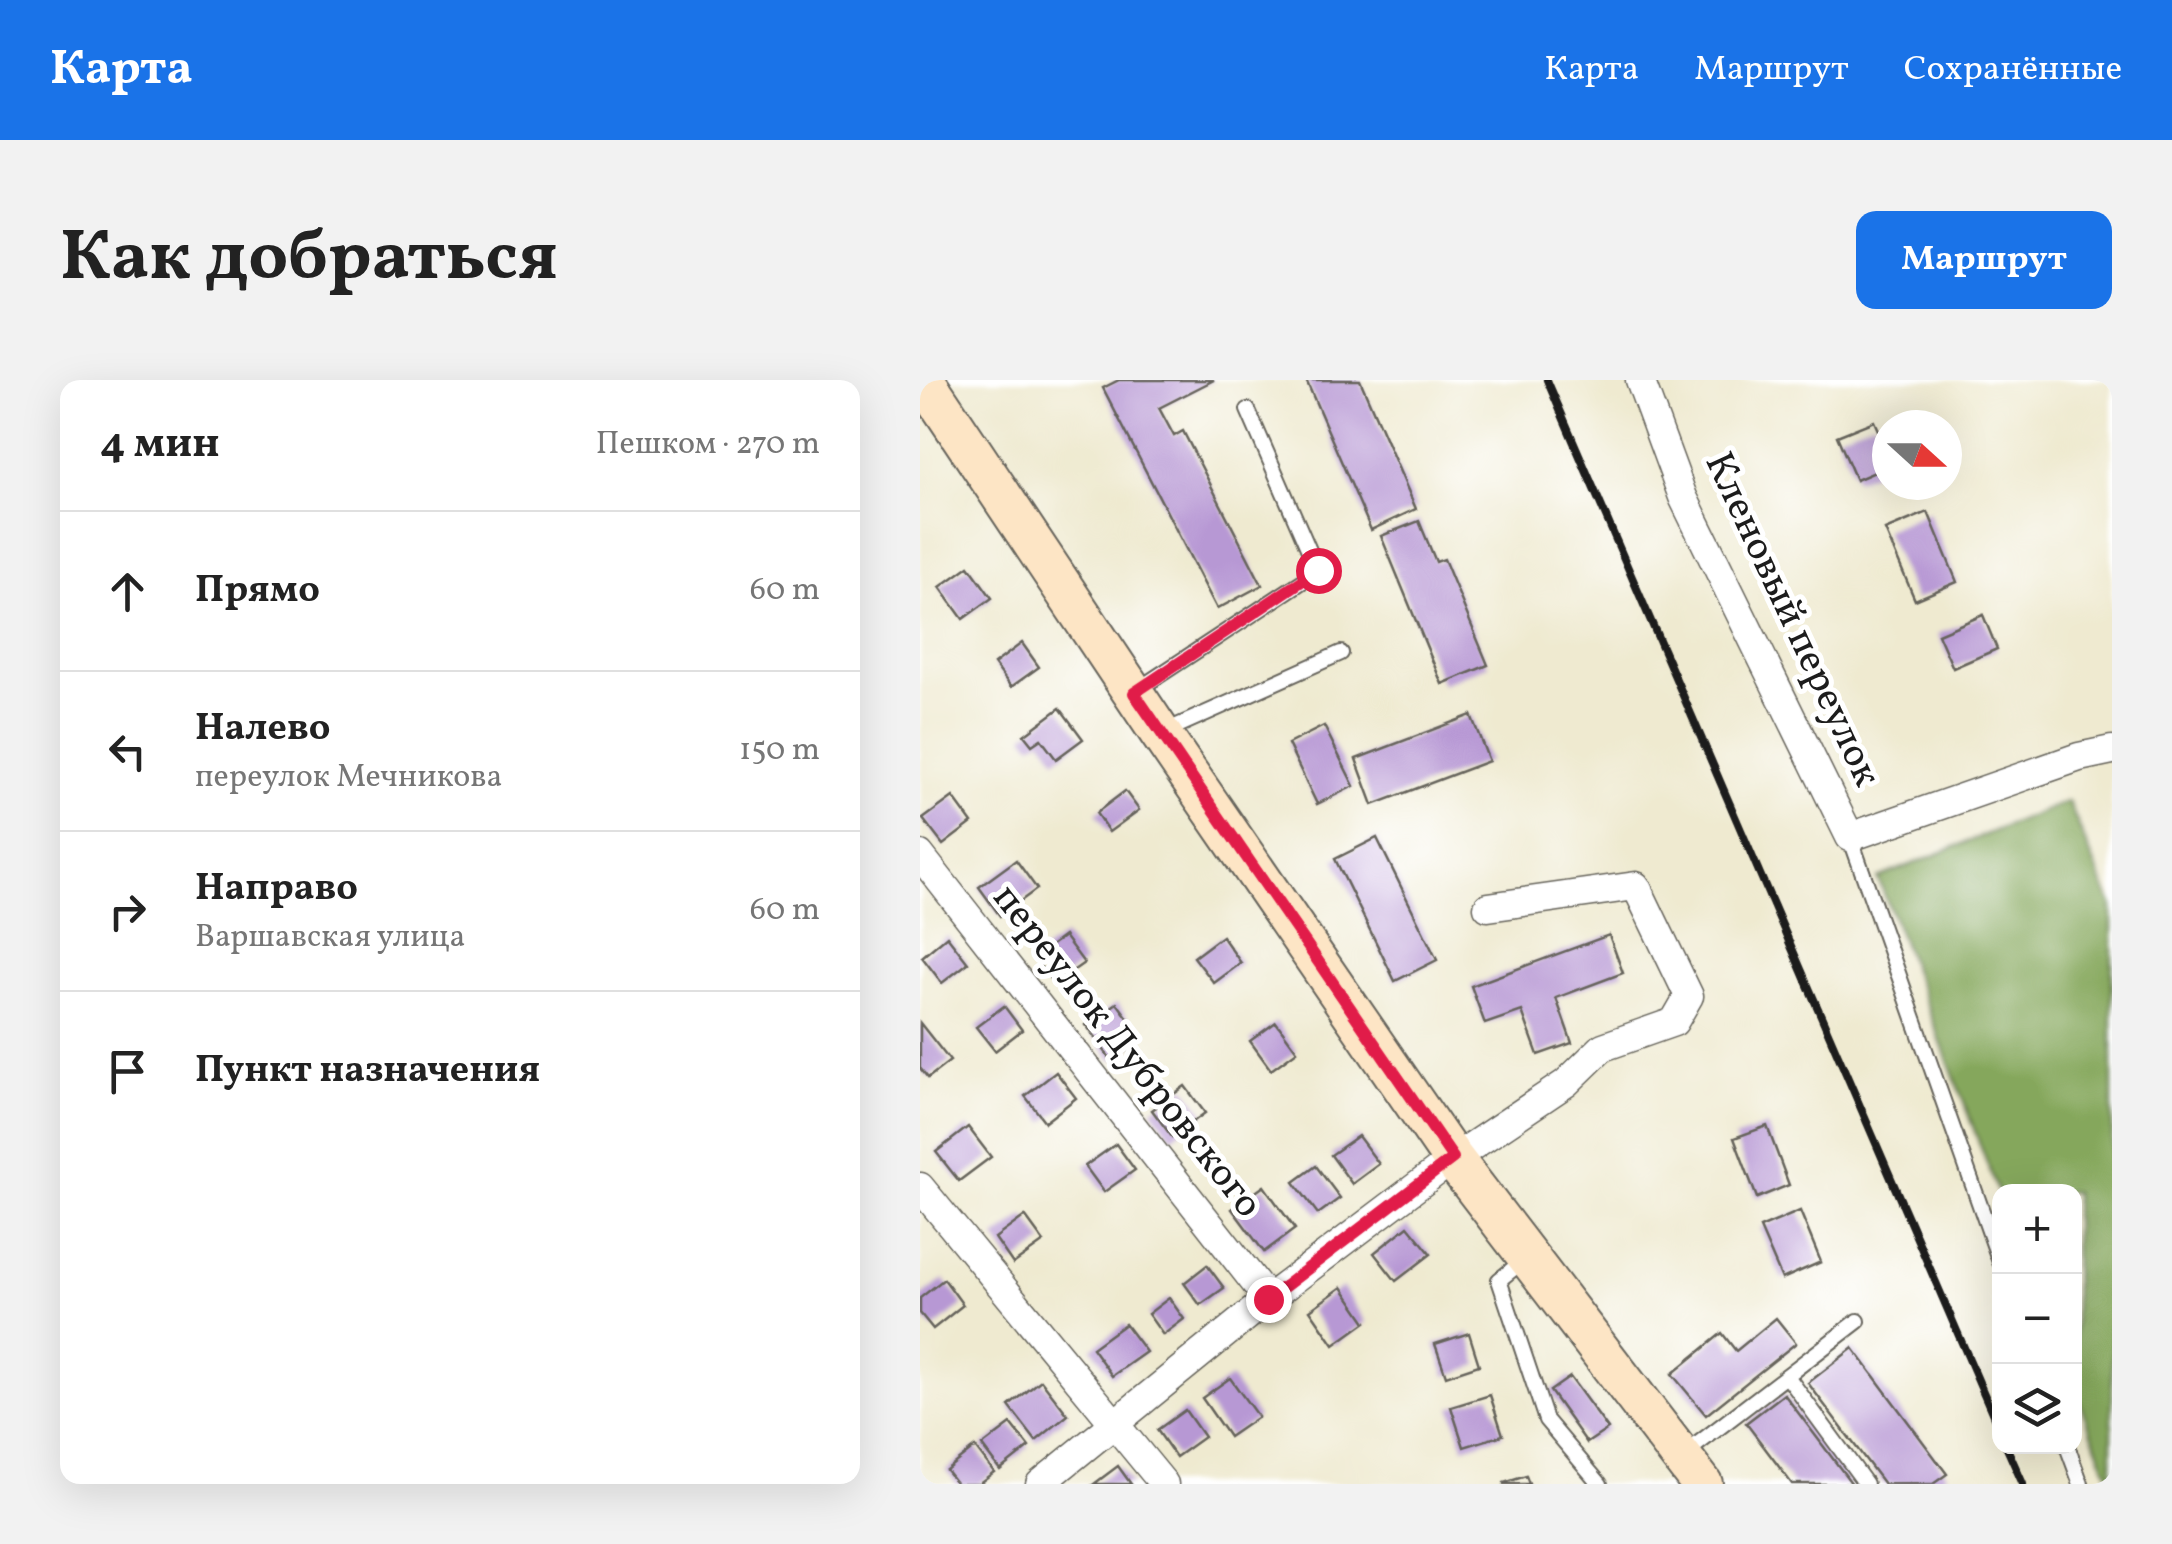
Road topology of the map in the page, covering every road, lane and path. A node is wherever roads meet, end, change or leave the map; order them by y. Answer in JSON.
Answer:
{"nodes":[{"id":1,"x":924,"y":380,"type":"edge"},
{"id":2,"x":1640,"y":380,"type":"edge"},
{"id":3,"x":1248,"y":410,"type":"dead end"},
{"id":4,"x":1341,"y":653,"type":"dead end"},
{"id":5,"x":1134,"y":693,"type":"junction"},
{"id":6,"x":1160,"y":733,"type":"junction"},
{"id":7,"x":2112,"y":751,"type":"edge"},
{"id":8,"x":1850,"y":837,"type":"junction"},
{"id":9,"x":920,"y":855,"type":"edge"},
{"id":10,"x":1488,"y":907,"type":"dead end"},
{"id":11,"x":1453,"y":1158,"type":"junction"},
{"id":12,"x":920,"y":1186,"type":"edge"},
{"id":13,"x":1992,"y":1239,"type":"edge"},
{"id":14,"x":1528,"y":1257,"type":"junction"},
{"id":15,"x":1268,"y":1299,"type":"junction"},
{"id":16,"x":1858,"y":1321,"type":"dead end"},
{"id":17,"x":1787,"y":1376,"type":"junction"},
{"id":18,"x":1114,"y":1423,"type":"junction"},
{"id":19,"x":2070,"y":1454,"type":"edge"},
{"id":20,"x":1692,"y":1470,"type":"edge"},
{"id":21,"x":1040,"y":1484,"type":"edge"},
{"id":22,"x":1164,"y":1484,"type":"edge"},
{"id":23,"x":1600,"y":1484,"type":"edge"},
{"id":24,"x":1866,"y":1484,"type":"edge"},
{"id":25,"x":2081,"y":1484,"type":"edge"}],
"edges":[{"from":1,"to":5,"type":"street"},
{"from":2,"to":8,"type":"street","name":"Кленовый переулок"},
{"from":3,"to":5,"type":"lane"},
{"from":4,"to":6,"type":"lane"},
{"from":5,"to":6,"type":"street"},
{"from":6,"to":11,"type":"street"},
{"from":7,"to":8,"type":"street"},
{"from":8,"to":13,"type":"lane"},
{"from":9,"to":15,"type":"street","name":"переулок Дубровского"},
{"from":10,"to":11,"type":"street"},
{"from":11,"to":14,"type":"street"},
{"from":11,"to":15,"type":"street"},
{"from":12,"to":18,"type":"street"},
{"from":14,"to":20,"type":"street"},
{"from":14,"to":23,"type":"lane"},
{"from":15,"to":18,"type":"street"},
{"from":16,"to":17,"type":"lane"},
{"from":17,"to":20,"type":"lane"},
{"from":17,"to":24,"type":"lane"},
{"from":18,"to":21,"type":"street"},
{"from":18,"to":22,"type":"street"},
{"from":19,"to":25,"type":"lane"}]}
